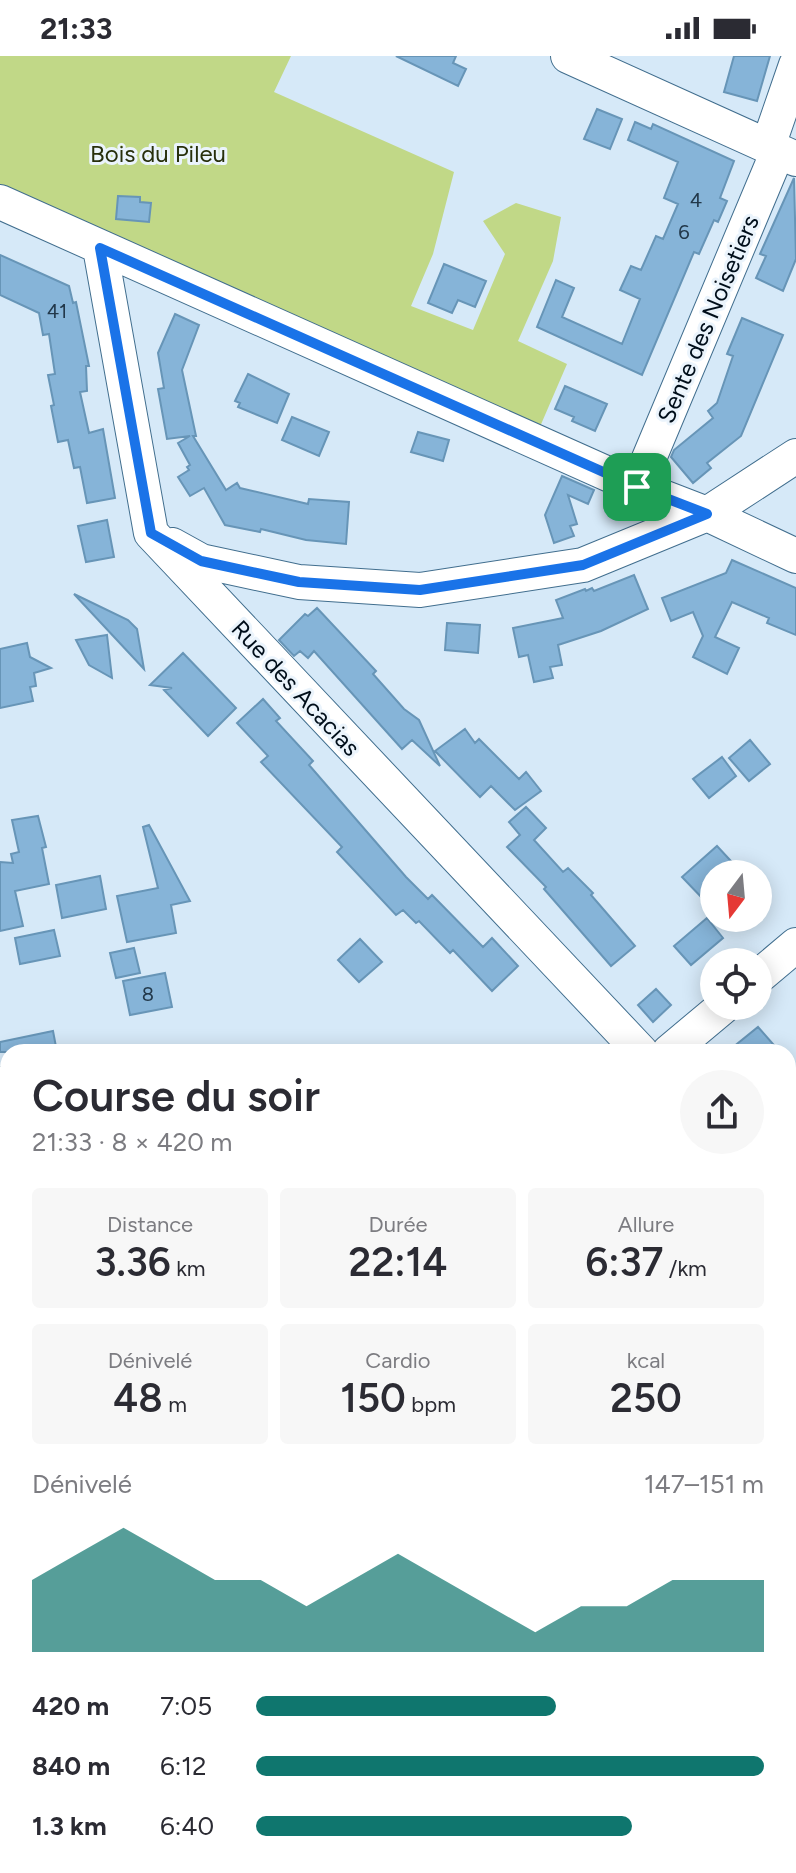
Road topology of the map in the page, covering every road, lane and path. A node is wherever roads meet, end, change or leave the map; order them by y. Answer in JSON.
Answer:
{"nodes":[{"id":1,"x":568,"y":56,"type":"edge"},
{"id":2,"x":796,"y":65,"type":"edge"},
{"id":3,"x":780,"y":152,"type":"edge"},
{"id":4,"x":0,"y":202,"type":"edge"},
{"id":5,"x":100,"y":248,"type":"junction"},
{"id":6,"x":796,"y":456,"type":"edge"},
{"id":7,"x":637,"y":487,"type":"junction"},
{"id":8,"x":707,"y":514,"type":"junction"},
{"id":9,"x":151,"y":533,"type":"junction"},
{"id":10,"x":796,"y":556,"type":"edge"},
{"id":11,"x":796,"y":945,"type":"edge"},
{"id":12,"x":772,"y":965,"type":"edge"},
{"id":13,"x":707,"y":1020,"type":"edge"},
{"id":14,"x":633,"y":1044,"type":"edge"},
{"id":15,"x":679,"y":1044,"type":"edge"}],
"edges":[{"from":1,"to":3,"type":"street"},
{"from":2,"to":3,"type":"street","name":"Sente des Noisetiers"},
{"from":3,"to":7,"type":"street","name":"Sente des Noisetiers"},
{"from":4,"to":5,"type":"street"},
{"from":5,"to":7,"type":"street"},
{"from":5,"to":9,"type":"street"},
{"from":6,"to":8,"type":"street"},
{"from":7,"to":8,"type":"street"},
{"from":8,"to":9,"type":"street"},
{"from":8,"to":10,"type":"street"},
{"from":9,"to":14,"type":"street","name":"Rue des Acacias"},
{"from":11,"to":12,"type":"street"},
{"from":13,"to":15,"type":"street"}]}
